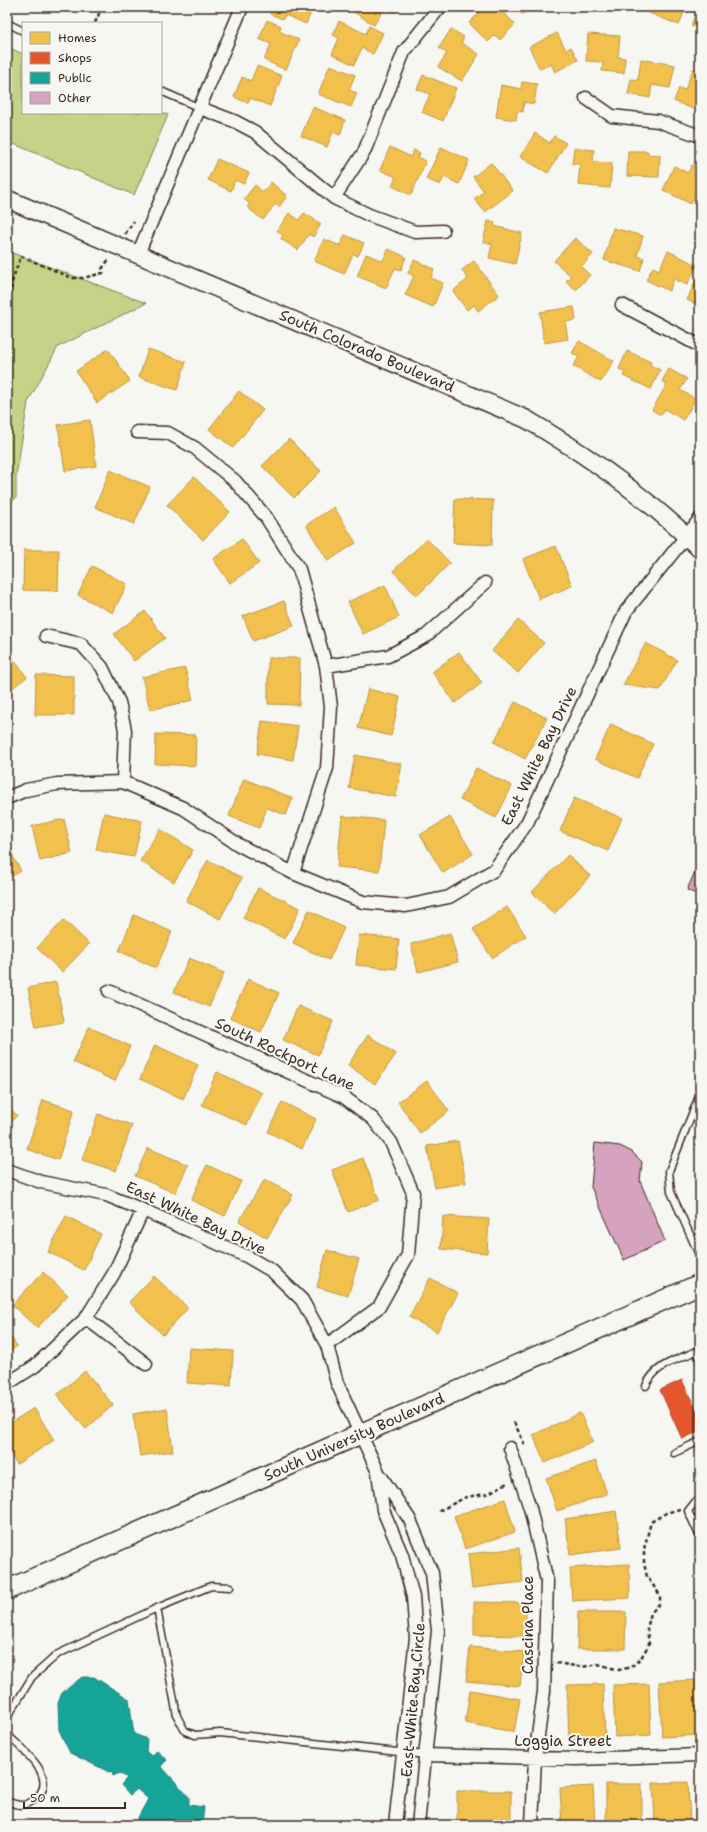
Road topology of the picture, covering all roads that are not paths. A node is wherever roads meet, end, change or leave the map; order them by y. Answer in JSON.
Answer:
{"nodes":[{"id":1,"x":242,"y":7,"type":"edge"},
{"id":2,"x":440,"y":7,"type":"edge"},
{"id":3,"x":7,"y":23,"type":"edge"},
{"id":4,"x":22,"y":30,"type":"edge"},
{"id":5,"x":162,"y":91,"type":"edge"},
{"id":6,"x":586,"y":98,"type":"dead end"},
{"id":7,"x":200,"y":108,"type":"junction"},
{"id":8,"x":700,"y":136,"type":"edge"},
{"id":9,"x":334,"y":198,"type":"junction"},
{"id":10,"x":7,"y":199,"type":"edge"},
{"id":11,"x":443,"y":231,"type":"dead end"},
{"id":12,"x":138,"y":254,"type":"junction"},
{"id":13,"x":622,"y":305,"type":"dead end"},
{"id":14,"x":700,"y":346,"type":"edge"},
{"id":15,"x":137,"y":432,"type":"dead end"},
{"id":16,"x":700,"y":519,"type":"edge"},
{"id":17,"x":686,"y":536,"type":"junction"},
{"id":18,"x":700,"y":549,"type":"edge"},
{"id":19,"x":485,"y":583,"type":"dead end"},
{"id":20,"x":46,"y":636,"type":"dead end"},
{"id":21,"x":326,"y":666,"type":"junction"},
{"id":22,"x":123,"y":782,"type":"junction"},
{"id":23,"x":7,"y":798,"type":"edge"},
{"id":24,"x":294,"y":872,"type":"junction"},
{"id":25,"x":109,"y":991,"type":"dead end"},
{"id":26,"x":700,"y":1094,"type":"edge"},
{"id":27,"x":7,"y":1170,"type":"edge"},
{"id":28,"x":143,"y":1210,"type":"junction"},
{"id":29,"x":700,"y":1257,"type":"edge"},
{"id":30,"x":700,"y":1284,"type":"edge"},
{"id":31,"x":86,"y":1318,"type":"junction"},
{"id":32,"x":327,"y":1345,"type":"junction"},
{"id":33,"x":700,"y":1358,"type":"edge"},
{"id":34,"x":146,"y":1364,"type":"dead end"},
{"id":35,"x":7,"y":1384,"type":"edge"},
{"id":36,"x":646,"y":1386,"type":"dead end"},
{"id":37,"x":360,"y":1434,"type":"junction"},
{"id":38,"x":700,"y":1441,"type":"edge"},
{"id":39,"x":510,"y":1448,"type":"dead end"},
{"id":40,"x":674,"y":1453,"type":"dead end"},
{"id":41,"x":378,"y":1472,"type":"junction"},
{"id":42,"x":695,"y":1502,"type":"dead end"},
{"id":43,"x":700,"y":1537,"type":"edge"},
{"id":44,"x":230,"y":1587,"type":"dead end"},
{"id":45,"x":7,"y":1590,"type":"edge"},
{"id":46,"x":157,"y":1608,"type":"junction"},
{"id":47,"x":7,"y":1718,"type":"edge"},
{"id":48,"x":7,"y":1734,"type":"edge"},
{"id":49,"x":403,"y":1753,"type":"junction"},
{"id":50,"x":426,"y":1755,"type":"junction"},
{"id":51,"x":700,"y":1755,"type":"edge"},
{"id":52,"x":535,"y":1758,"type":"junction"},
{"id":53,"x":7,"y":1801,"type":"edge"},
{"id":54,"x":395,"y":1825,"type":"edge"},
{"id":55,"x":418,"y":1825,"type":"edge"},
{"id":56,"x":532,"y":1825,"type":"edge"}],
"edges":[{"from":1,"to":7,"type":"street"},
{"from":2,"to":9,"type":"street"},
{"from":3,"to":4,"type":"lane"},
{"from":5,"to":7,"type":"lane"},
{"from":6,"to":8,"type":"street"},
{"from":7,"to":9,"type":"street"},
{"from":7,"to":12,"type":"street"},
{"from":9,"to":11,"type":"street"},
{"from":10,"to":12,"type":"main road","name":"South Colorado Boulevard"},
{"from":12,"to":17,"type":"main road","name":"South Colorado Boulevard"},
{"from":13,"to":14,"type":"street"},
{"from":15,"to":21,"type":"street"},
{"from":16,"to":17,"type":"street","name":"East White Bay Drive"},
{"from":17,"to":18,"type":"main road","name":"South Colorado Boulevard"},
{"from":17,"to":24,"type":"street","name":"East White Bay Drive"},
{"from":19,"to":21,"type":"street"},
{"from":20,"to":22,"type":"street"},
{"from":21,"to":24,"type":"street"},
{"from":22,"to":23,"type":"street","name":"East White Bay Drive"},
{"from":22,"to":24,"type":"street","name":"East White Bay Drive"},
{"from":25,"to":32,"type":"street","name":"South Rockport Lane"},
{"from":26,"to":29,"type":"lane"},
{"from":27,"to":28,"type":"street","name":"East White Bay Drive"},
{"from":28,"to":31,"type":"street"},
{"from":28,"to":32,"type":"street","name":"East White Bay Drive"},
{"from":30,"to":37,"type":"main road","name":"South University Boulevard"},
{"from":31,"to":34,"type":"street"},
{"from":31,"to":35,"type":"street"},
{"from":32,"to":37,"type":"street","name":"East White Bay Drive"},
{"from":33,"to":36,"type":"lane"},
{"from":37,"to":41,"type":"street","name":"East White Bay Drive"},
{"from":37,"to":45,"type":"main road","name":"South University Boulevard"},
{"from":38,"to":40,"type":"lane"},
{"from":39,"to":52,"type":"street","name":"Cascina Place"},
{"from":41,"to":49,"type":"street"},
{"from":41,"to":50,"type":"street","name":"East White Bay Circle"},
{"from":42,"to":43,"type":"lane"},
{"from":44,"to":46,"type":"lane"},
{"from":46,"to":47,"type":"lane"},
{"from":46,"to":49,"type":"lane"},
{"from":48,"to":53,"type":"lane"},
{"from":49,"to":50,"type":"lane"},
{"from":49,"to":54,"type":"street"},
{"from":50,"to":52,"type":"street","name":"Loggia Street"},
{"from":50,"to":55,"type":"street","name":"East White Bay Circle"},
{"from":51,"to":52,"type":"street","name":"Loggia Street"},
{"from":52,"to":56,"type":"street","name":"Cascina Place"}]}
